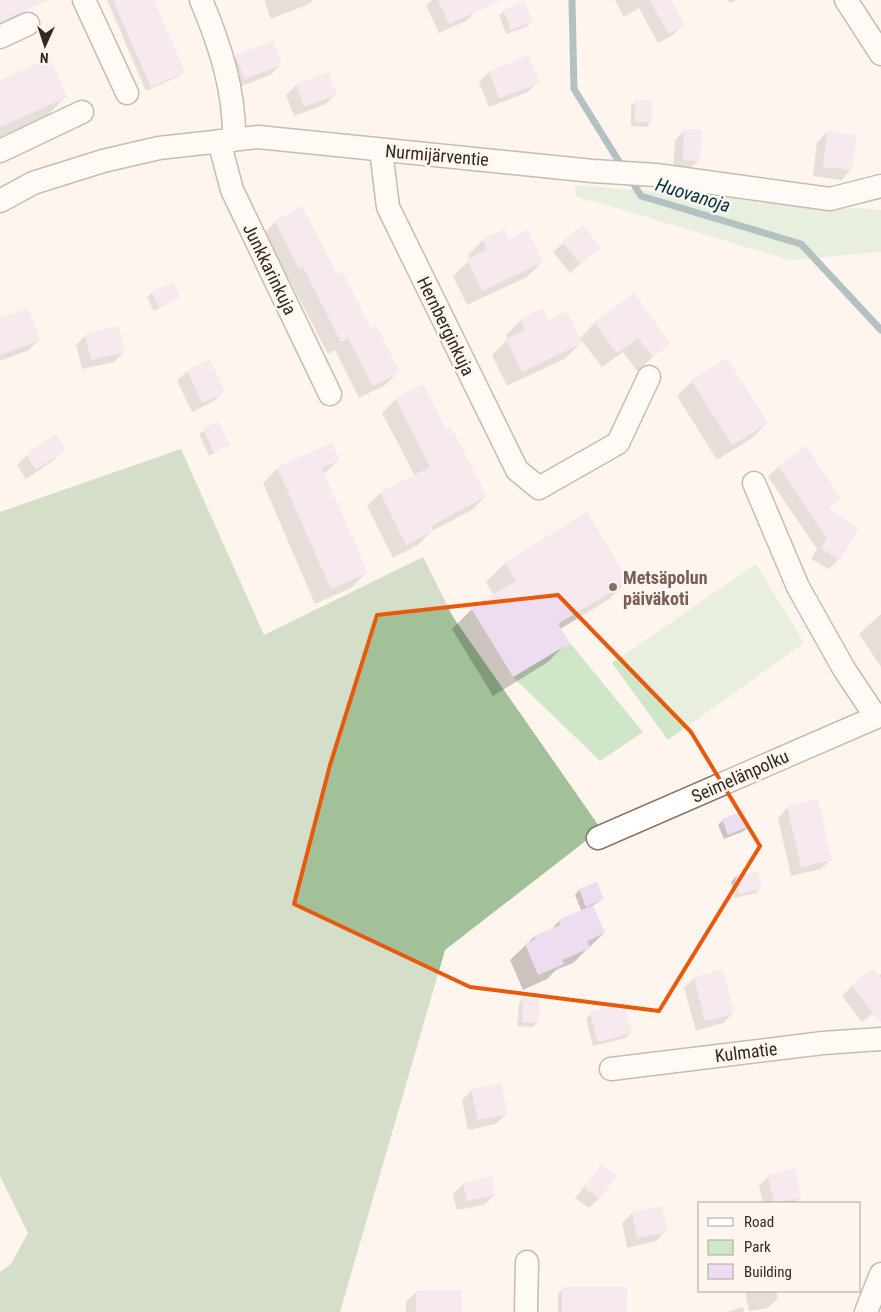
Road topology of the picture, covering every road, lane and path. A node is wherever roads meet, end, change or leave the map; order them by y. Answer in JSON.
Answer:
{"nodes":[{"id":1,"x":84,"y":0,"type":"edge"},
{"id":2,"x":201,"y":0,"type":"edge"},
{"id":3,"x":846,"y":0,"type":"edge"},
{"id":4,"x":28,"y":24,"type":"dead end"},
{"id":5,"x":0,"y":37,"type":"edge"},
{"id":6,"x":881,"y":54,"type":"edge"},
{"id":7,"x":127,"y":93,"type":"dead end"},
{"id":8,"x":82,"y":112,"type":"dead end"},
{"id":9,"x":227,"y":140,"type":"junction"},
{"id":10,"x":381,"y":150,"type":"junction"},
{"id":11,"x":0,"y":151,"type":"edge"},
{"id":12,"x":881,"y":186,"type":"edge"},
{"id":13,"x":0,"y":201,"type":"edge"},
{"id":14,"x":649,"y":377,"type":"dead end"},
{"id":15,"x":330,"y":394,"type":"dead end"},
{"id":16,"x":754,"y":483,"type":"dead end"},
{"id":17,"x":878,"y":716,"type":"edge"},
{"id":18,"x":598,"y":838,"type":"dead end"},
{"id":19,"x":881,"y":1040,"type":"edge"},
{"id":20,"x":611,"y":1069,"type":"dead end"},
{"id":21,"x":526,"y":1262,"type":"dead end"},
{"id":22,"x":881,"y":1274,"type":"edge"},
{"id":23,"x":526,"y":1312,"type":"edge"},
{"id":24,"x":866,"y":1312,"type":"edge"}],
"edges":[{"from":1,"to":7,"type":"street"},
{"from":2,"to":9,"type":"street","name":"Junkkarinkuja"},
{"from":3,"to":6,"type":"street"},
{"from":4,"to":5,"type":"street"},
{"from":8,"to":11,"type":"street"},
{"from":9,"to":10,"type":"street","name":"Nurmijärventie"},
{"from":9,"to":13,"type":"street","name":"Nurmijärventie"},
{"from":9,"to":15,"type":"street","name":"Junkkarinkuja"},
{"from":10,"to":12,"type":"street","name":"Nurmijärventie"},
{"from":10,"to":14,"type":"street","name":"Hernberginkuja"},
{"from":16,"to":17,"type":"street"},
{"from":17,"to":18,"type":"street","name":"Seimelänpolku"},
{"from":19,"to":20,"type":"street","name":"Kulmatie"},
{"from":21,"to":23,"type":"street"},
{"from":22,"to":24,"type":"street"}]}
